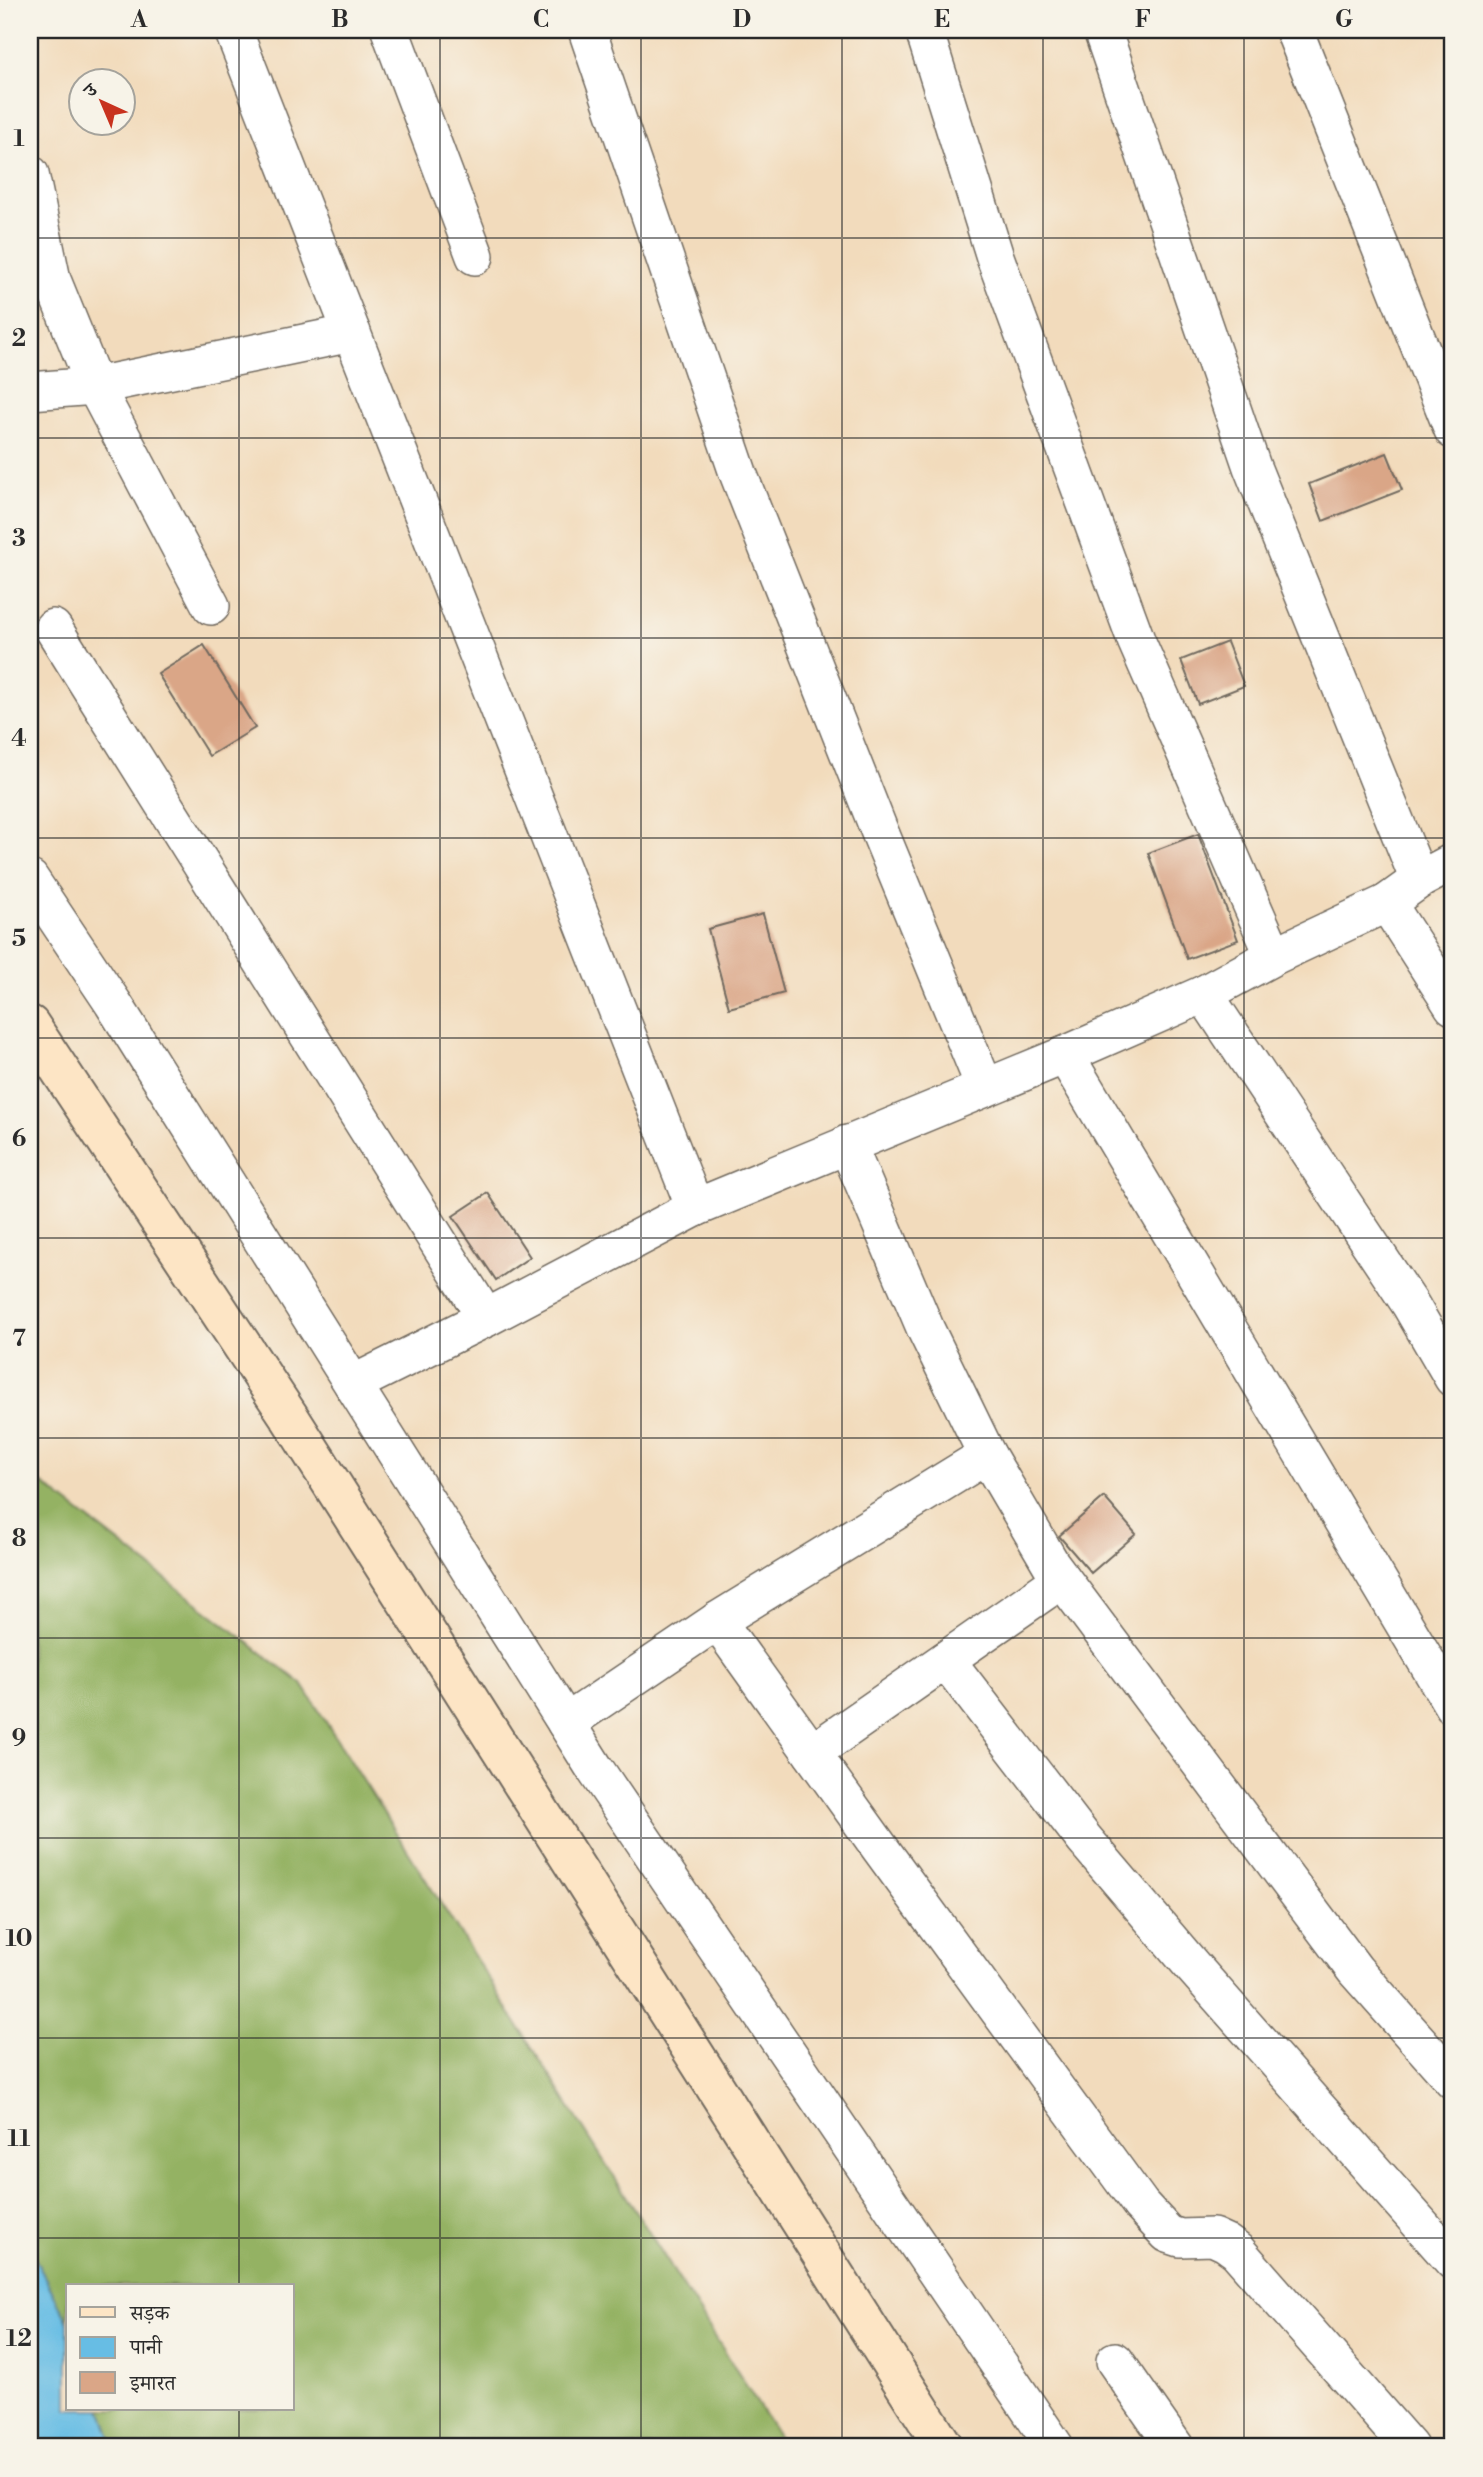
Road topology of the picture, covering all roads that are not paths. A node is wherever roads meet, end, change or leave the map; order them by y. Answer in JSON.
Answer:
{"nodes":[{"id":1,"x":233,"y":30,"type":"edge"},
{"id":2,"x":390,"y":30,"type":"edge"},
{"id":3,"x":587,"y":30,"type":"edge"},
{"id":4,"x":923,"y":30,"type":"edge"},
{"id":5,"x":1102,"y":30,"type":"edge"},
{"id":6,"x":1294,"y":30,"type":"edge"},
{"id":7,"x":30,"y":174,"type":"edge"},
{"id":8,"x":475,"y":256,"type":"dead end"},
{"id":9,"x":41,"y":279,"type":"edge"},
{"id":10,"x":352,"y":333,"type":"junction"},
{"id":11,"x":95,"y":386,"type":"junction"},
{"id":12,"x":30,"y":391,"type":"edge"},
{"id":13,"x":1453,"y":430,"type":"edge"},
{"id":14,"x":211,"y":606,"type":"dead end"},
{"id":15,"x":53,"y":628,"type":"dead end"},
{"id":16,"x":1453,"y":862,"type":"edge"},
{"id":17,"x":30,"y":879,"type":"edge"},
{"id":18,"x":1419,"y":880,"type":"junction"},
{"id":19,"x":1387,"y":903,"type":"junction"},
{"id":20,"x":1274,"y":957,"type":"junction"},
{"id":21,"x":1204,"y":994,"type":"junction"},
{"id":22,"x":1453,"y":1006,"type":"edge"},
{"id":23,"x":30,"y":1025,"type":"edge"},
{"id":24,"x":1065,"y":1055,"type":"junction"},
{"id":25,"x":985,"y":1088,"type":"junction"},
{"id":26,"x":847,"y":1144,"type":"junction"},
{"id":27,"x":695,"y":1208,"type":"junction"},
{"id":28,"x":486,"y":1318,"type":"junction"},
{"id":29,"x":1453,"y":1378,"type":"edge"},
{"id":30,"x":353,"y":1384,"type":"junction"},
{"id":31,"x":987,"y":1455,"type":"junction"},
{"id":32,"x":1062,"y":1580,"type":"junction"},
{"id":33,"x":717,"y":1621,"type":"junction"},
{"id":34,"x":946,"y":1660,"type":"junction"},
{"id":35,"x":1453,"y":1706,"type":"edge"},
{"id":36,"x":566,"y":1723,"type":"junction"},
{"id":37,"x":812,"y":1753,"type":"junction"},
{"id":38,"x":1453,"y":2080,"type":"edge"},
{"id":39,"x":1453,"y":2261,"type":"edge"},
{"id":40,"x":1115,"y":2361,"type":"dead end"},
{"id":41,"x":944,"y":2447,"type":"edge"},
{"id":42,"x":1055,"y":2447,"type":"edge"},
{"id":43,"x":1175,"y":2447,"type":"edge"},
{"id":44,"x":1409,"y":2447,"type":"edge"}],
"edges":[{"from":1,"to":10,"type":"street"},
{"from":2,"to":8,"type":"street"},
{"from":3,"to":25,"type":"street"},
{"from":4,"to":20,"type":"street"},
{"from":5,"to":18,"type":"street"},
{"from":6,"to":13,"type":"street"},
{"from":7,"to":9,"type":"street"},
{"from":9,"to":11,"type":"street"},
{"from":10,"to":11,"type":"street"},
{"from":10,"to":27,"type":"street"},
{"from":11,"to":12,"type":"street"},
{"from":11,"to":14,"type":"street"},
{"from":15,"to":28,"type":"street"},
{"from":16,"to":18,"type":"street"},
{"from":17,"to":30,"type":"street"},
{"from":18,"to":19,"type":"street"},
{"from":19,"to":20,"type":"street"},
{"from":19,"to":22,"type":"street"},
{"from":20,"to":21,"type":"street"},
{"from":21,"to":24,"type":"street"},
{"from":21,"to":29,"type":"street"},
{"from":23,"to":41,"type":"street"},
{"from":24,"to":25,"type":"street"},
{"from":24,"to":35,"type":"street"},
{"from":25,"to":26,"type":"street"},
{"from":26,"to":27,"type":"street"},
{"from":26,"to":31,"type":"street"},
{"from":27,"to":28,"type":"street"},
{"from":28,"to":30,"type":"street"},
{"from":30,"to":36,"type":"street"},
{"from":31,"to":32,"type":"street"},
{"from":31,"to":33,"type":"street"},
{"from":32,"to":34,"type":"street"},
{"from":32,"to":38,"type":"street"},
{"from":33,"to":36,"type":"street"},
{"from":33,"to":37,"type":"street"},
{"from":34,"to":37,"type":"street"},
{"from":34,"to":39,"type":"street"},
{"from":36,"to":42,"type":"street"},
{"from":37,"to":44,"type":"street"},
{"from":40,"to":43,"type":"street"}]}
